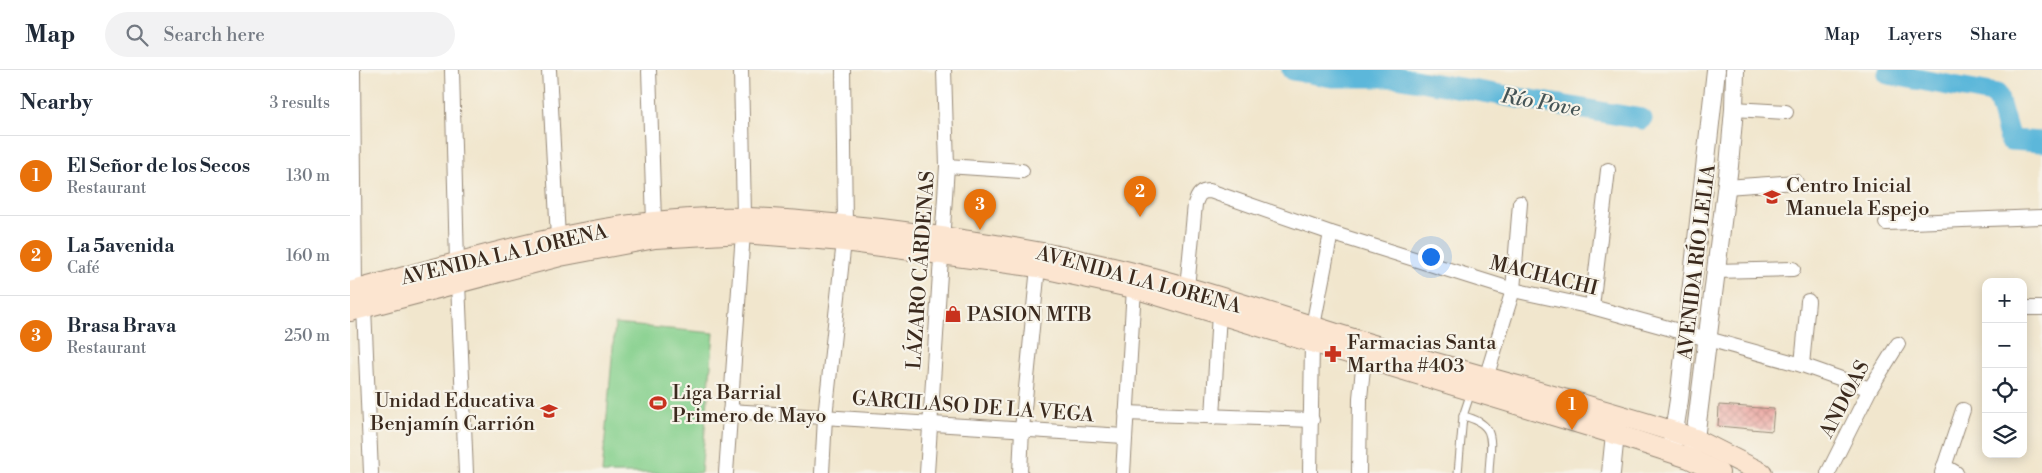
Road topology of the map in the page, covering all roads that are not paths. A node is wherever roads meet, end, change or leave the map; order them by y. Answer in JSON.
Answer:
{"nodes":[{"id":1,"x":353,"y":70,"type":"edge"},
{"id":2,"x":452,"y":70,"type":"edge"},
{"id":3,"x":549,"y":70,"type":"edge"},
{"id":4,"x":649,"y":70,"type":"edge"},
{"id":5,"x":741,"y":70,"type":"edge"},
{"id":6,"x":843,"y":70,"type":"edge"},
{"id":7,"x":944,"y":70,"type":"edge"},
{"id":8,"x":1716,"y":70,"type":"edge"},
{"id":9,"x":1735,"y":70,"type":"edge"},
{"id":10,"x":1734,"y":109,"type":"junction"},
{"id":11,"x":1786,"y":112,"type":"dead end"},
{"id":12,"x":947,"y":166,"type":"junction"},
{"id":13,"x":1608,"y":170,"type":"dead end"},
{"id":14,"x":1022,"y":171,"type":"dead end"},
{"id":15,"x":1796,"y":182,"type":"dead end"},
{"id":16,"x":1726,"y":187,"type":"junction"},
{"id":17,"x":1520,"y":203,"type":"dead end"},
{"id":18,"x":2042,"y":218,"type":"edge"},
{"id":19,"x":654,"y":222,"type":"junction"},
{"id":20,"x":743,"y":224,"type":"junction"},
{"id":21,"x":1886,"y":224,"type":"dead end"},
{"id":22,"x":844,"y":233,"type":"junction"},
{"id":23,"x":1331,"y":234,"type":"junction"},
{"id":24,"x":558,"y":238,"type":"junction"},
{"id":25,"x":942,"y":245,"type":"junction"},
{"id":26,"x":1038,"y":267,"type":"junction"},
{"id":27,"x":1793,"y":269,"type":"dead end"},
{"id":28,"x":1715,"y":271,"type":"junction"},
{"id":29,"x":458,"y":273,"type":"junction"},
{"id":30,"x":1134,"y":288,"type":"junction"},
{"id":31,"x":1187,"y":288,"type":"junction"},
{"id":32,"x":1513,"y":290,"type":"junction"},
{"id":33,"x":355,"y":300,"type":"edge"},
{"id":34,"x":1808,"y":301,"type":"dead end"},
{"id":35,"x":1592,"y":307,"type":"junction"},
{"id":36,"x":2027,"y":308,"type":"edge"},
{"id":37,"x":2042,"y":308,"type":"edge"},
{"id":38,"x":1219,"y":313,"type":"junction"},
{"id":39,"x":1686,"y":333,"type":"junction"},
{"id":40,"x":1312,"y":334,"type":"junction"},
{"id":41,"x":1708,"y":340,"type":"junction"},
{"id":42,"x":1898,"y":344,"type":"dead end"},
{"id":43,"x":1364,"y":358,"type":"junction"},
{"id":44,"x":1802,"y":365,"type":"junction"},
{"id":45,"x":1486,"y":378,"type":"junction"},
{"id":46,"x":1870,"y":388,"type":"junction"},
{"id":47,"x":1471,"y":391,"type":"junction"},
{"id":48,"x":730,"y":410,"type":"junction"},
{"id":49,"x":1962,"y":410,"type":"dead end"},
{"id":50,"x":1126,"y":413,"type":"junction"},
{"id":51,"x":1620,"y":415,"type":"junction"},
{"id":52,"x":1463,"y":416,"type":"junction"},
{"id":53,"x":825,"y":417,"type":"junction"},
{"id":54,"x":1213,"y":417,"type":"junction"},
{"id":55,"x":1312,"y":420,"type":"junction"},
{"id":56,"x":930,"y":424,"type":"junction"},
{"id":57,"x":1022,"y":429,"type":"junction"},
{"id":58,"x":1675,"y":432,"type":"junction"},
{"id":59,"x":1615,"y":434,"type":"junction"},
{"id":60,"x":1124,"y":436,"type":"junction"},
{"id":61,"x":1685,"y":450,"type":"junction"},
{"id":62,"x":1947,"y":471,"type":"edge"},
{"id":63,"x":371,"y":473,"type":"edge"},
{"id":64,"x":466,"y":473,"type":"edge"},
{"id":65,"x":726,"y":473,"type":"edge"},
{"id":66,"x":822,"y":473,"type":"edge"},
{"id":67,"x":927,"y":473,"type":"edge"},
{"id":68,"x":1020,"y":473,"type":"edge"},
{"id":69,"x":1123,"y":473,"type":"edge"},
{"id":70,"x":1310,"y":473,"type":"edge"},
{"id":71,"x":1359,"y":473,"type":"edge"},
{"id":72,"x":1458,"y":473,"type":"edge"},
{"id":73,"x":1489,"y":473,"type":"edge"},
{"id":74,"x":1611,"y":473,"type":"edge"},
{"id":75,"x":1719,"y":473,"type":"edge"},
{"id":76,"x":1762,"y":473,"type":"edge"},
{"id":77,"x":1828,"y":473,"type":"edge"}],
"edges":[{"from":1,"to":33,"type":"street"},
{"from":2,"to":29,"type":"street"},
{"from":3,"to":24,"type":"street"},
{"from":4,"to":19,"type":"street"},
{"from":5,"to":20,"type":"street"},
{"from":6,"to":22,"type":"street"},
{"from":7,"to":12,"type":"street","name":"LÁZARO CÁRDENAS"},
{"from":8,"to":39,"type":"street","name":"AVENIDA RÍO LELIA"},
{"from":9,"to":10,"type":"street","name":"AVENIDA RÍO LELIA"},
{"from":10,"to":11,"type":"street"},
{"from":10,"to":16,"type":"street","name":"AVENIDA RÍO LELIA"},
{"from":12,"to":14,"type":"street"},
{"from":12,"to":25,"type":"street","name":"LÁZARO CÁRDENAS"},
{"from":13,"to":35,"type":"street"},
{"from":15,"to":16,"type":"street"},
{"from":16,"to":28,"type":"street","name":"AVENIDA RÍO LELIA"},
{"from":17,"to":32,"type":"street"},
{"from":18,"to":21,"type":"street"},
{"from":19,"to":20,"type":"main road","name":"AVENIDA LA LORENA"},
{"from":19,"to":24,"type":"main road","name":"AVENIDA LA LORENA"},
{"from":20,"to":22,"type":"main road","name":"AVENIDA LA LORENA"},
{"from":20,"to":29,"type":"main road","name":"AVENIDA LA LORENA"},
{"from":20,"to":48,"type":"street"},
{"from":22,"to":25,"type":"main road","name":"AVENIDA LA LORENA"},
{"from":22,"to":53,"type":"street"},
{"from":23,"to":31,"type":"street","name":"MACHACHI"},
{"from":23,"to":32,"type":"street","name":"MACHACHI"},
{"from":23,"to":40,"type":"street"},
{"from":24,"to":29,"type":"main road","name":"AVENIDA LA LORENA"},
{"from":25,"to":26,"type":"main road","name":"AVENIDA LA LORENA"},
{"from":25,"to":31,"type":"main road","name":"AVENIDA LA LORENA"},
{"from":25,"to":56,"type":"street","name":"LÁZARO CÁRDENAS"},
{"from":26,"to":30,"type":"main road","name":"AVENIDA LA LORENA"},
{"from":26,"to":57,"type":"street"},
{"from":27,"to":28,"type":"street"},
{"from":28,"to":41,"type":"street","name":"AVENIDA RÍO LELIA"},
{"from":29,"to":33,"type":"main road","name":"AVENIDA LA LORENA"},
{"from":29,"to":64,"type":"street"},
{"from":30,"to":38,"type":"main road","name":"AVENIDA LA LORENA"},
{"from":30,"to":50,"type":"street"},
{"from":31,"to":40,"type":"main road","name":"AVENIDA LA LORENA"},
{"from":32,"to":35,"type":"street","name":"MACHACHI"},
{"from":32,"to":45,"type":"street"},
{"from":33,"to":63,"type":"street"},
{"from":34,"to":44,"type":"street"},
{"from":35,"to":39,"type":"street","name":"MACHACHI"},
{"from":36,"to":37,"type":"street"},
{"from":38,"to":40,"type":"main road","name":"AVENIDA LA LORENA"},
{"from":38,"to":54,"type":"street"},
{"from":39,"to":41,"type":"street","name":"MACHACHI"},
{"from":39,"to":58,"type":"street","name":"AVENIDA RÍO LELIA"},
{"from":40,"to":43,"type":"main road","name":"AVENIDA LA LORENA"},
{"from":40,"to":45,"type":"main road","name":"AVENIDA LA LORENA"},
{"from":40,"to":55,"type":"street"},
{"from":41,"to":44,"type":"street","name":"MACHACHI"},
{"from":41,"to":61,"type":"street","name":"AVENIDA RÍO LELIA"},
{"from":42,"to":46,"type":"street","name":"ANDOAS"},
{"from":43,"to":47,"type":"main road","name":"AVENIDA LA LORENA"},
{"from":43,"to":71,"type":"street"},
{"from":44,"to":46,"type":"street","name":"MACHACHI"},
{"from":45,"to":51,"type":"main road","name":"AVENIDA LA LORENA"},
{"from":46,"to":77,"type":"street","name":"ANDOAS"},
{"from":47,"to":52,"type":"lane"},
{"from":47,"to":59,"type":"main road","name":"AVENIDA LA LORENA"},
{"from":48,"to":53,"type":"street","name":"GARCILASO DE LA VEGA"},
{"from":48,"to":65,"type":"street"},
{"from":49,"to":62,"type":"street"},
{"from":50,"to":54,"type":"street"},
{"from":50,"to":60,"type":"street"},
{"from":51,"to":58,"type":"main road","name":"AVENIDA LA LORENA"},
{"from":51,"to":59,"type":"street"},
{"from":52,"to":72,"type":"lane"},
{"from":52,"to":73,"type":"lane"},
{"from":53,"to":56,"type":"street","name":"GARCILASO DE LA VEGA"},
{"from":53,"to":66,"type":"street"},
{"from":54,"to":55,"type":"street"},
{"from":55,"to":70,"type":"street"},
{"from":56,"to":57,"type":"street","name":"GARCILASO DE LA VEGA"},
{"from":56,"to":67,"type":"street","name":"LÁZARO CÁRDENAS"},
{"from":57,"to":60,"type":"street","name":"GARCILASO DE LA VEGA"},
{"from":57,"to":68,"type":"street"},
{"from":58,"to":61,"type":"main road","name":"AVENIDA LA LORENA"},
{"from":59,"to":61,"type":"main road","name":"AVENIDA LA LORENA"},
{"from":59,"to":74,"type":"street"},
{"from":60,"to":69,"type":"street"},
{"from":61,"to":75,"type":"main road","name":"AVENIDA LA LORENA"},
{"from":61,"to":76,"type":"main road","name":"AVENIDA LA LORENA"}]}
